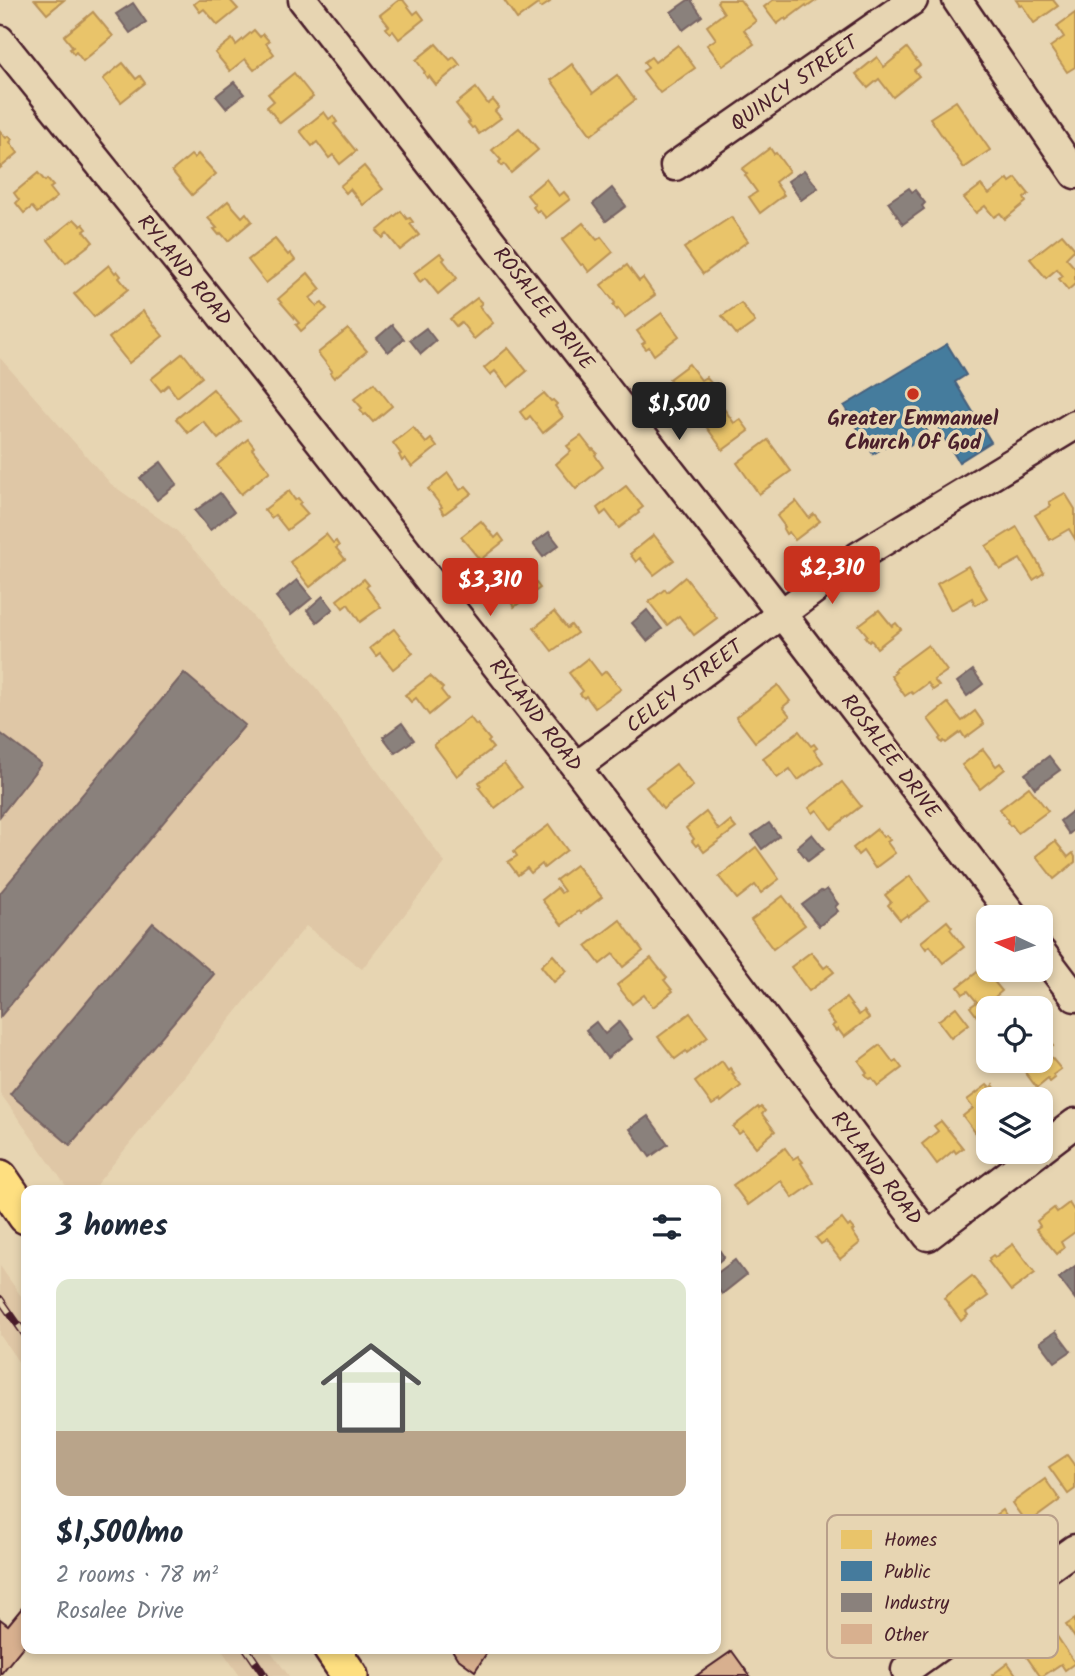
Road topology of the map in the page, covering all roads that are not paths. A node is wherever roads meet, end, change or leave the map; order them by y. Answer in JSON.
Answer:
{"nodes":[{"id":1,"x":303,"y":0,"type":"edge"},
{"id":2,"x":913,"y":0,"type":"edge"},
{"id":3,"x":957,"y":0,"type":"edge"},
{"id":4,"x":0,"y":40,"type":"edge"},
{"id":5,"x":675,"y":166,"type":"dead end"},
{"id":6,"x":1075,"y":174,"type":"edge"},
{"id":7,"x":1075,"y":425,"type":"edge"},
{"id":8,"x":781,"y":612,"type":"junction"},
{"id":9,"x":576,"y":767,"type":"junction"},
{"id":10,"x":1005,"y":905,"type":"edge"},
{"id":11,"x":1054,"y":970,"type":"edge"},
{"id":12,"x":1075,"y":997,"type":"edge"},
{"id":13,"x":1075,"y":1123,"type":"edge"},
{"id":14,"x":1053,"y":1140,"type":"edge"},
{"id":15,"x":1022,"y":1164,"type":"edge"},
{"id":16,"x":0,"y":1178,"type":"edge"},
{"id":17,"x":21,"y":1209,"type":"edge"},
{"id":18,"x":1075,"y":1549,"type":"edge"},
{"id":19,"x":1058,"y":1561,"type":"edge"},
{"id":20,"x":335,"y":1654,"type":"edge"},
{"id":21,"x":923,"y":1658,"type":"edge"},
{"id":22,"x":906,"y":1670,"type":"dead end"},
{"id":23,"x":350,"y":1676,"type":"edge"}],
"edges":[{"from":1,"to":8,"type":"street","name":"ROSALEE DRIVE"},
{"from":2,"to":5,"type":"street","name":"QUINCY STREET"},
{"from":3,"to":6,"type":"street"},
{"from":4,"to":9,"type":"street","name":"RYLAND ROAD"},
{"from":7,"to":8,"type":"street","name":"CELEY STREET"},
{"from":8,"to":9,"type":"street","name":"CELEY STREET"},
{"from":8,"to":10,"type":"street","name":"ROSALEE DRIVE"},
{"from":9,"to":15,"type":"street","name":"RYLAND ROAD"},
{"from":11,"to":12,"type":"street"},
{"from":13,"to":14,"type":"street"},
{"from":16,"to":17,"type":"main road"},
{"from":18,"to":19,"type":"street"},
{"from":20,"to":23,"type":"main road"},
{"from":21,"to":22,"type":"street"}]}
